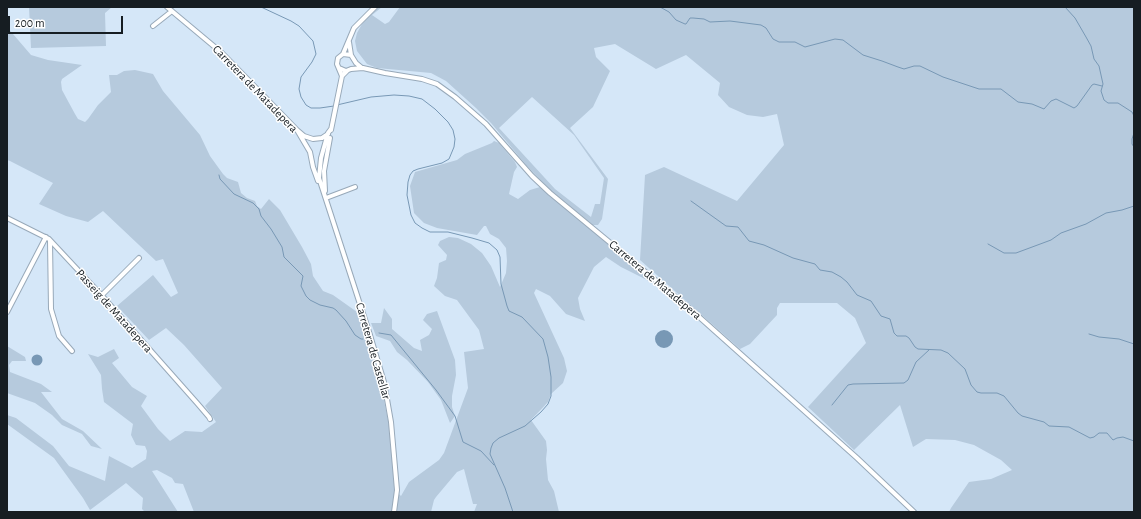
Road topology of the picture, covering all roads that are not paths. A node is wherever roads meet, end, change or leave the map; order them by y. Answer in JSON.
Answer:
{"nodes":[{"id":1,"x":167,"y":7,"type":"edge"},
{"id":2,"x":375,"y":7,"type":"edge"},
{"id":3,"x":172,"y":12,"type":"junction"},
{"id":4,"x":153,"y":26,"type":"dead end"},
{"id":5,"x":348,"y":42,"type":"junction"},
{"id":6,"x":343,"y":54,"type":"junction"},
{"id":7,"x":352,"y":57,"type":"junction"},
{"id":8,"x":339,"y":68,"type":"junction"},
{"id":9,"x":363,"y":68,"type":"junction"},
{"id":10,"x":349,"y":70,"type":"junction"},
{"id":11,"x":342,"y":79,"type":"junction"},
{"id":12,"x":331,"y":129,"type":"junction"},
{"id":13,"x":297,"y":130,"type":"junction"},
{"id":14,"x":328,"y":133,"type":"junction"},
{"id":15,"x":328,"y":144,"type":"junction"},
{"id":16,"x":312,"y":156,"type":"junction"},
{"id":17,"x":320,"y":163,"type":"junction"},
{"id":18,"x":321,"y":187,"type":"junction"},
{"id":19,"x":355,"y":187,"type":"dead end"},
{"id":20,"x":325,"y":197,"type":"junction"},
{"id":21,"x":7,"y":218,"type":"edge"},
{"id":22,"x":46,"y":237,"type":"junction"},
{"id":23,"x":50,"y":241,"type":"junction"},
{"id":24,"x":139,"y":258,"type":"dead end"},
{"id":25,"x":102,"y":295,"type":"junction"},
{"id":26,"x":7,"y":312,"type":"edge"},
{"id":27,"x":72,"y":351,"type":"dead end"},
{"id":28,"x":210,"y":419,"type":"dead end"},
{"id":29,"x":394,"y":512,"type":"edge"},
{"id":30,"x":914,"y":512,"type":"edge"}],
"edges":[{"from":1,"to":3,"type":"street","name":"Carretera de Matadepera"},
{"from":2,"to":5,"type":"street"},
{"from":3,"to":4,"type":"street"},
{"from":3,"to":13,"type":"street","name":"Carretera de Matadepera"},
{"from":5,"to":6,"type":"street"},
{"from":5,"to":7,"type":"street"},
{"from":6,"to":7,"type":"street"},
{"from":6,"to":8,"type":"street"},
{"from":7,"to":9,"type":"street"},
{"from":7,"to":10,"type":"street"},
{"from":8,"to":10,"type":"street"},
{"from":8,"to":11,"type":"street"},
{"from":9,"to":10,"type":"street"},
{"from":9,"to":30,"type":"street","name":"Carretera de Matadepera"},
{"from":10,"to":11,"type":"street"},
{"from":11,"to":12,"type":"street"},
{"from":12,"to":14,"type":"street","name":"Carretera de Castellar"},
{"from":12,"to":15,"type":"street","name":"Carretera de Castellar"},
{"from":13,"to":14,"type":"street"},
{"from":13,"to":16,"type":"street","name":"Carretera de Matadepera"},
{"from":14,"to":17,"type":"street","name":"Carretera de Castellar"},
{"from":15,"to":17,"type":"street"},
{"from":15,"to":20,"type":"street","name":"Carretera de Castellar"},
{"from":16,"to":17,"type":"street"},
{"from":16,"to":18,"type":"street","name":"Carretera de Matadepera"},
{"from":17,"to":18,"type":"street","name":"Carretera de Castellar"},
{"from":18,"to":20,"type":"street","name":"Carretera de Castellar"},
{"from":19,"to":20,"type":"street"},
{"from":20,"to":29,"type":"street","name":"Carretera de Castellar"},
{"from":21,"to":22,"type":"street","name":"Passeig de Matadepera"},
{"from":22,"to":23,"type":"street","name":"Passeig de Matadepera"},
{"from":22,"to":26,"type":"street"},
{"from":23,"to":25,"type":"street","name":"Passeig de Matadepera"},
{"from":23,"to":27,"type":"street"},
{"from":24,"to":25,"type":"street"},
{"from":25,"to":28,"type":"street","name":"Passeig de Matadepera"}]}
